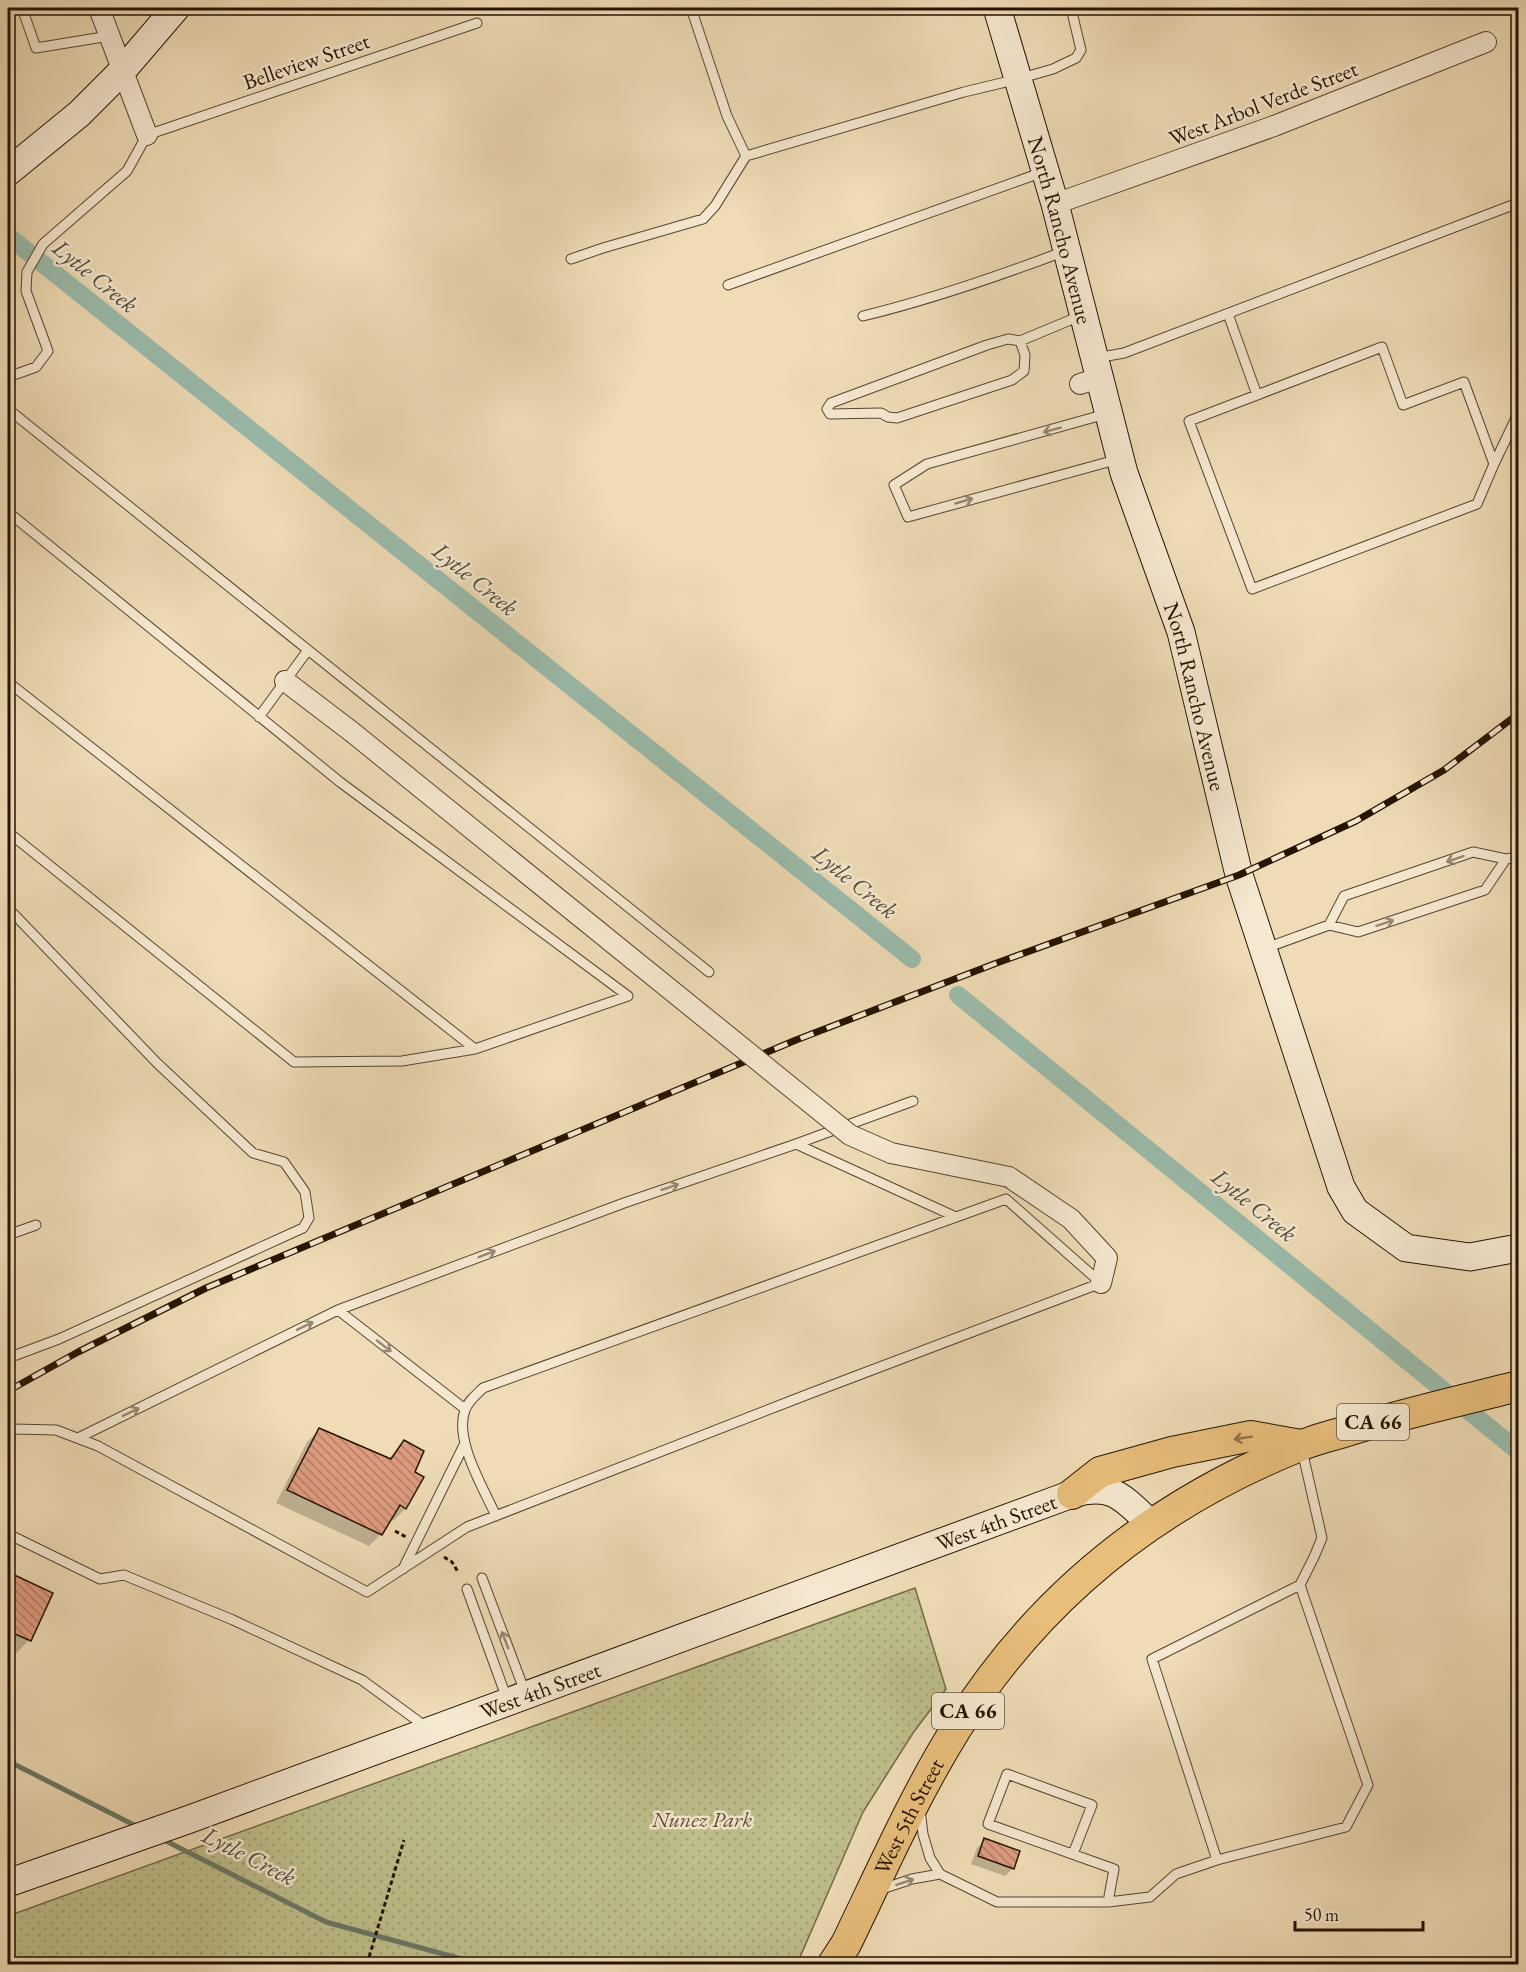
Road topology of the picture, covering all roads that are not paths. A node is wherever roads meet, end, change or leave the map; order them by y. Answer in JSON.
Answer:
{"nodes":[{"id":1,"x":22,"y":8,"type":"edge"},
{"id":2,"x":99,"y":8,"type":"edge"},
{"id":3,"x":176,"y":8,"type":"edge"},
{"id":4,"x":691,"y":8,"type":"edge"},
{"id":5,"x":1071,"y":8,"type":"edge"},
{"id":6,"x":1005,"y":9,"type":"edge"},
{"id":7,"x":477,"y":23,"type":"dead end"},
{"id":8,"x":109,"y":36,"type":"junction"},
{"id":9,"x":1486,"y":42,"type":"dead end"},
{"id":10,"x":122,"y":70,"type":"junction"},
{"id":11,"x":1018,"y":79,"type":"junction"},
{"id":12,"x":147,"y":135,"type":"junction"},
{"id":13,"x":746,"y":156,"type":"junction"},
{"id":14,"x":8,"y":172,"type":"edge"},
{"id":15,"x":1045,"y":172,"type":"junction"},
{"id":16,"x":1055,"y":204,"type":"junction"},
{"id":17,"x":1518,"y":204,"type":"edge"},
{"id":18,"x":1065,"y":251,"type":"junction"},
{"id":19,"x":572,"y":259,"type":"dead end"},
{"id":20,"x":728,"y":285,"type":"dead end"},
{"id":21,"x":1228,"y":314,"type":"junction"},
{"id":22,"x":1082,"y":315,"type":"junction"},
{"id":23,"x":863,"y":316,"type":"dead end"},
{"id":24,"x":1020,"y":341,"type":"junction"},
{"id":25,"x":1091,"y":374,"type":"junction"},
{"id":26,"x":8,"y":377,"type":"edge"},
{"id":27,"x":1257,"y":395,"type":"junction"},
{"id":28,"x":8,"y":409,"type":"edge"},
{"id":29,"x":1108,"y":414,"type":"junction"},
{"id":30,"x":1518,"y":414,"type":"edge"},
{"id":31,"x":1120,"y":459,"type":"junction"},
{"id":32,"x":1494,"y":464,"type":"junction"},
{"id":33,"x":8,"y":512,"type":"edge"},
{"id":34,"x":308,"y":650,"type":"junction"},
{"id":35,"x":285,"y":681,"type":"junction"},
{"id":36,"x":8,"y":682,"type":"edge"},
{"id":37,"x":259,"y":717,"type":"junction"},
{"id":38,"x":8,"y":832,"type":"edge"},
{"id":39,"x":1518,"y":857,"type":"edge"},
{"id":40,"x":1506,"y":859,"type":"junction"},
{"id":41,"x":8,"y":908,"type":"edge"},
{"id":42,"x":1329,"y":925,"type":"junction"},
{"id":43,"x":1263,"y":949,"type":"junction"},
{"id":44,"x":709,"y":972,"type":"dead end"},
{"id":45,"x":475,"y":1049,"type":"junction"},
{"id":46,"x":914,"y":1101,"type":"dead end"},
{"id":47,"x":796,"y":1144,"type":"junction"},
{"id":48,"x":956,"y":1217,"type":"junction"},
{"id":49,"x":36,"y":1225,"type":"dead end"},
{"id":50,"x":8,"y":1235,"type":"edge"},
{"id":51,"x":1518,"y":1248,"type":"edge"},
{"id":52,"x":1101,"y":1283,"type":"junction"},
{"id":53,"x":338,"y":1310,"type":"junction"},
{"id":54,"x":8,"y":1358,"type":"edge"},
{"id":55,"x":1518,"y":1386,"type":"edge"},
{"id":56,"x":465,"y":1409,"type":"junction"},
{"id":57,"x":8,"y":1431,"type":"edge"},
{"id":58,"x":78,"y":1438,"type":"junction"},
{"id":59,"x":464,"y":1445,"type":"junction"},
{"id":60,"x":1301,"y":1445,"type":"junction"},
{"id":61,"x":1072,"y":1494,"type":"junction"},
{"id":62,"x":496,"y":1516,"type":"junction"},
{"id":63,"x":1151,"y":1524,"type":"junction"},
{"id":64,"x":8,"y":1534,"type":"edge"},
{"id":65,"x":402,"y":1569,"type":"junction"},
{"id":66,"x":482,"y":1578,"type":"dead end"},
{"id":67,"x":1300,"y":1585,"type":"junction"},
{"id":68,"x":467,"y":1589,"type":"dead end"},
{"id":69,"x":517,"y":1698,"type":"junction"},
{"id":70,"x":431,"y":1730,"type":"junction"},
{"id":71,"x":918,"y":1795,"type":"junction"},
{"id":72,"x":1073,"y":1854,"type":"junction"},
{"id":73,"x":1217,"y":1860,"type":"junction"},
{"id":74,"x":940,"y":1874,"type":"junction"},
{"id":75,"x":8,"y":1883,"type":"edge"},
{"id":76,"x":870,"y":1893,"type":"junction"},
{"id":77,"x":1108,"y":1902,"type":"junction"},
{"id":78,"x":839,"y":1954,"type":"edge"}],
"edges":[{"from":1,"to":8,"type":"lane"},
{"from":2,"to":8,"type":"street"},
{"from":3,"to":10,"type":"street"},
{"from":4,"to":13,"type":"lane"},
{"from":5,"to":11,"type":"lane"},
{"from":6,"to":11,"type":"street","name":"North Rancho Avenue"},
{"from":7,"to":12,"type":"lane","name":"Belleview Street"},
{"from":8,"to":10,"type":"street"},
{"from":9,"to":16,"type":"street","name":"West Arbol Verde Street"},
{"from":10,"to":12,"type":"street"},
{"from":10,"to":14,"type":"street"},
{"from":11,"to":13,"type":"lane"},
{"from":11,"to":15,"type":"street","name":"North Rancho Avenue"},
{"from":12,"to":26,"type":"lane"},
{"from":13,"to":19,"type":"lane"},
{"from":15,"to":16,"type":"street","name":"North Rancho Avenue"},
{"from":15,"to":20,"type":"lane"},
{"from":16,"to":18,"type":"street","name":"North Rancho Avenue"},
{"from":17,"to":21,"type":"lane"},
{"from":18,"to":22,"type":"street","name":"North Rancho Avenue"},
{"from":18,"to":23,"type":"lane"},
{"from":21,"to":25,"type":"lane"},
{"from":21,"to":27,"type":"lane"},
{"from":22,"to":24,"type":"lane"},
{"from":22,"to":25,"type":"street","name":"North Rancho Avenue"},
{"from":24,"to":24,"type":"lane"},
{"from":25,"to":29,"type":"street","name":"North Rancho Avenue"},
{"from":27,"to":32,"type":"lane"},
{"from":27,"to":32,"type":"lane"},
{"from":28,"to":34,"type":"lane"},
{"from":29,"to":31,"type":"street","name":"North Rancho Avenue"},
{"from":29,"to":31,"type":"lane","one_way":true},
{"from":30,"to":32,"type":"lane"},
{"from":31,"to":43,"type":"street","name":"North Rancho Avenue"},
{"from":33,"to":37,"type":"lane"},
{"from":34,"to":35,"type":"lane"},
{"from":34,"to":44,"type":"lane"},
{"from":35,"to":37,"type":"lane"},
{"from":35,"to":52,"type":"street","bridge":true},
{"from":36,"to":45,"type":"lane"},
{"from":37,"to":45,"type":"lane"},
{"from":38,"to":45,"type":"lane"},
{"from":39,"to":40,"type":"lane"},
{"from":42,"to":40,"type":"lane","one_way":true},
{"from":40,"to":42,"type":"lane","one_way":true},
{"from":41,"to":54,"type":"lane"},
{"from":42,"to":43,"type":"lane"},
{"from":43,"to":51,"type":"street","name":"North Rancho Avenue"},
{"from":46,"to":47,"type":"lane"},
{"from":47,"to":48,"type":"lane"},
{"from":53,"to":47,"type":"lane","one_way":true},
{"from":48,"to":52,"type":"lane"},
{"from":48,"to":56,"type":"lane"},
{"from":49,"to":50,"type":"lane"},
{"from":52,"to":62,"type":"lane"},
{"from":53,"to":56,"type":"lane","one_way":true},
{"from":58,"to":53,"type":"lane","one_way":true},
{"from":55,"to":60,"type":"main road","number":"CA 66"},
{"from":56,"to":59,"type":"lane"},
{"from":57,"to":58,"type":"lane"},
{"from":58,"to":65,"type":"lane"},
{"from":59,"to":62,"type":"lane"},
{"from":59,"to":65,"type":"lane"},
{"from":60,"to":61,"type":"main road","one_way":true},
{"from":60,"to":63,"type":"main road","number":"CA 66"},
{"from":60,"to":67,"type":"lane"},
{"from":61,"to":63,"type":"street","name":"West 4th Street"},
{"from":61,"to":69,"type":"street","name":"West 4th Street"},
{"from":62,"to":65,"type":"lane"},
{"from":63,"to":71,"type":"main road","name":"West 5th Street","number":"CA 66"},
{"from":64,"to":70,"type":"lane"},
{"from":69,"to":66,"type":"lane","one_way":true},
{"from":67,"to":73,"type":"lane"},
{"from":67,"to":73,"type":"lane"},
{"from":68,"to":69,"type":"lane"},
{"from":69,"to":70,"type":"street","name":"West 4th Street"},
{"from":70,"to":75,"type":"street","name":"West 4th Street"},
{"from":71,"to":74,"type":"lane"},
{"from":71,"to":76,"type":"main road","name":"West 5th Street","number":"CA 66"},
{"from":72,"to":72,"type":"lane"},
{"from":72,"to":77,"type":"lane"},
{"from":73,"to":77,"type":"lane"},
{"from":76,"to":74,"type":"lane","one_way":true},
{"from":74,"to":77,"type":"lane"},
{"from":76,"to":78,"type":"main road","name":"West 5th Street","number":"CA 66"}]}
